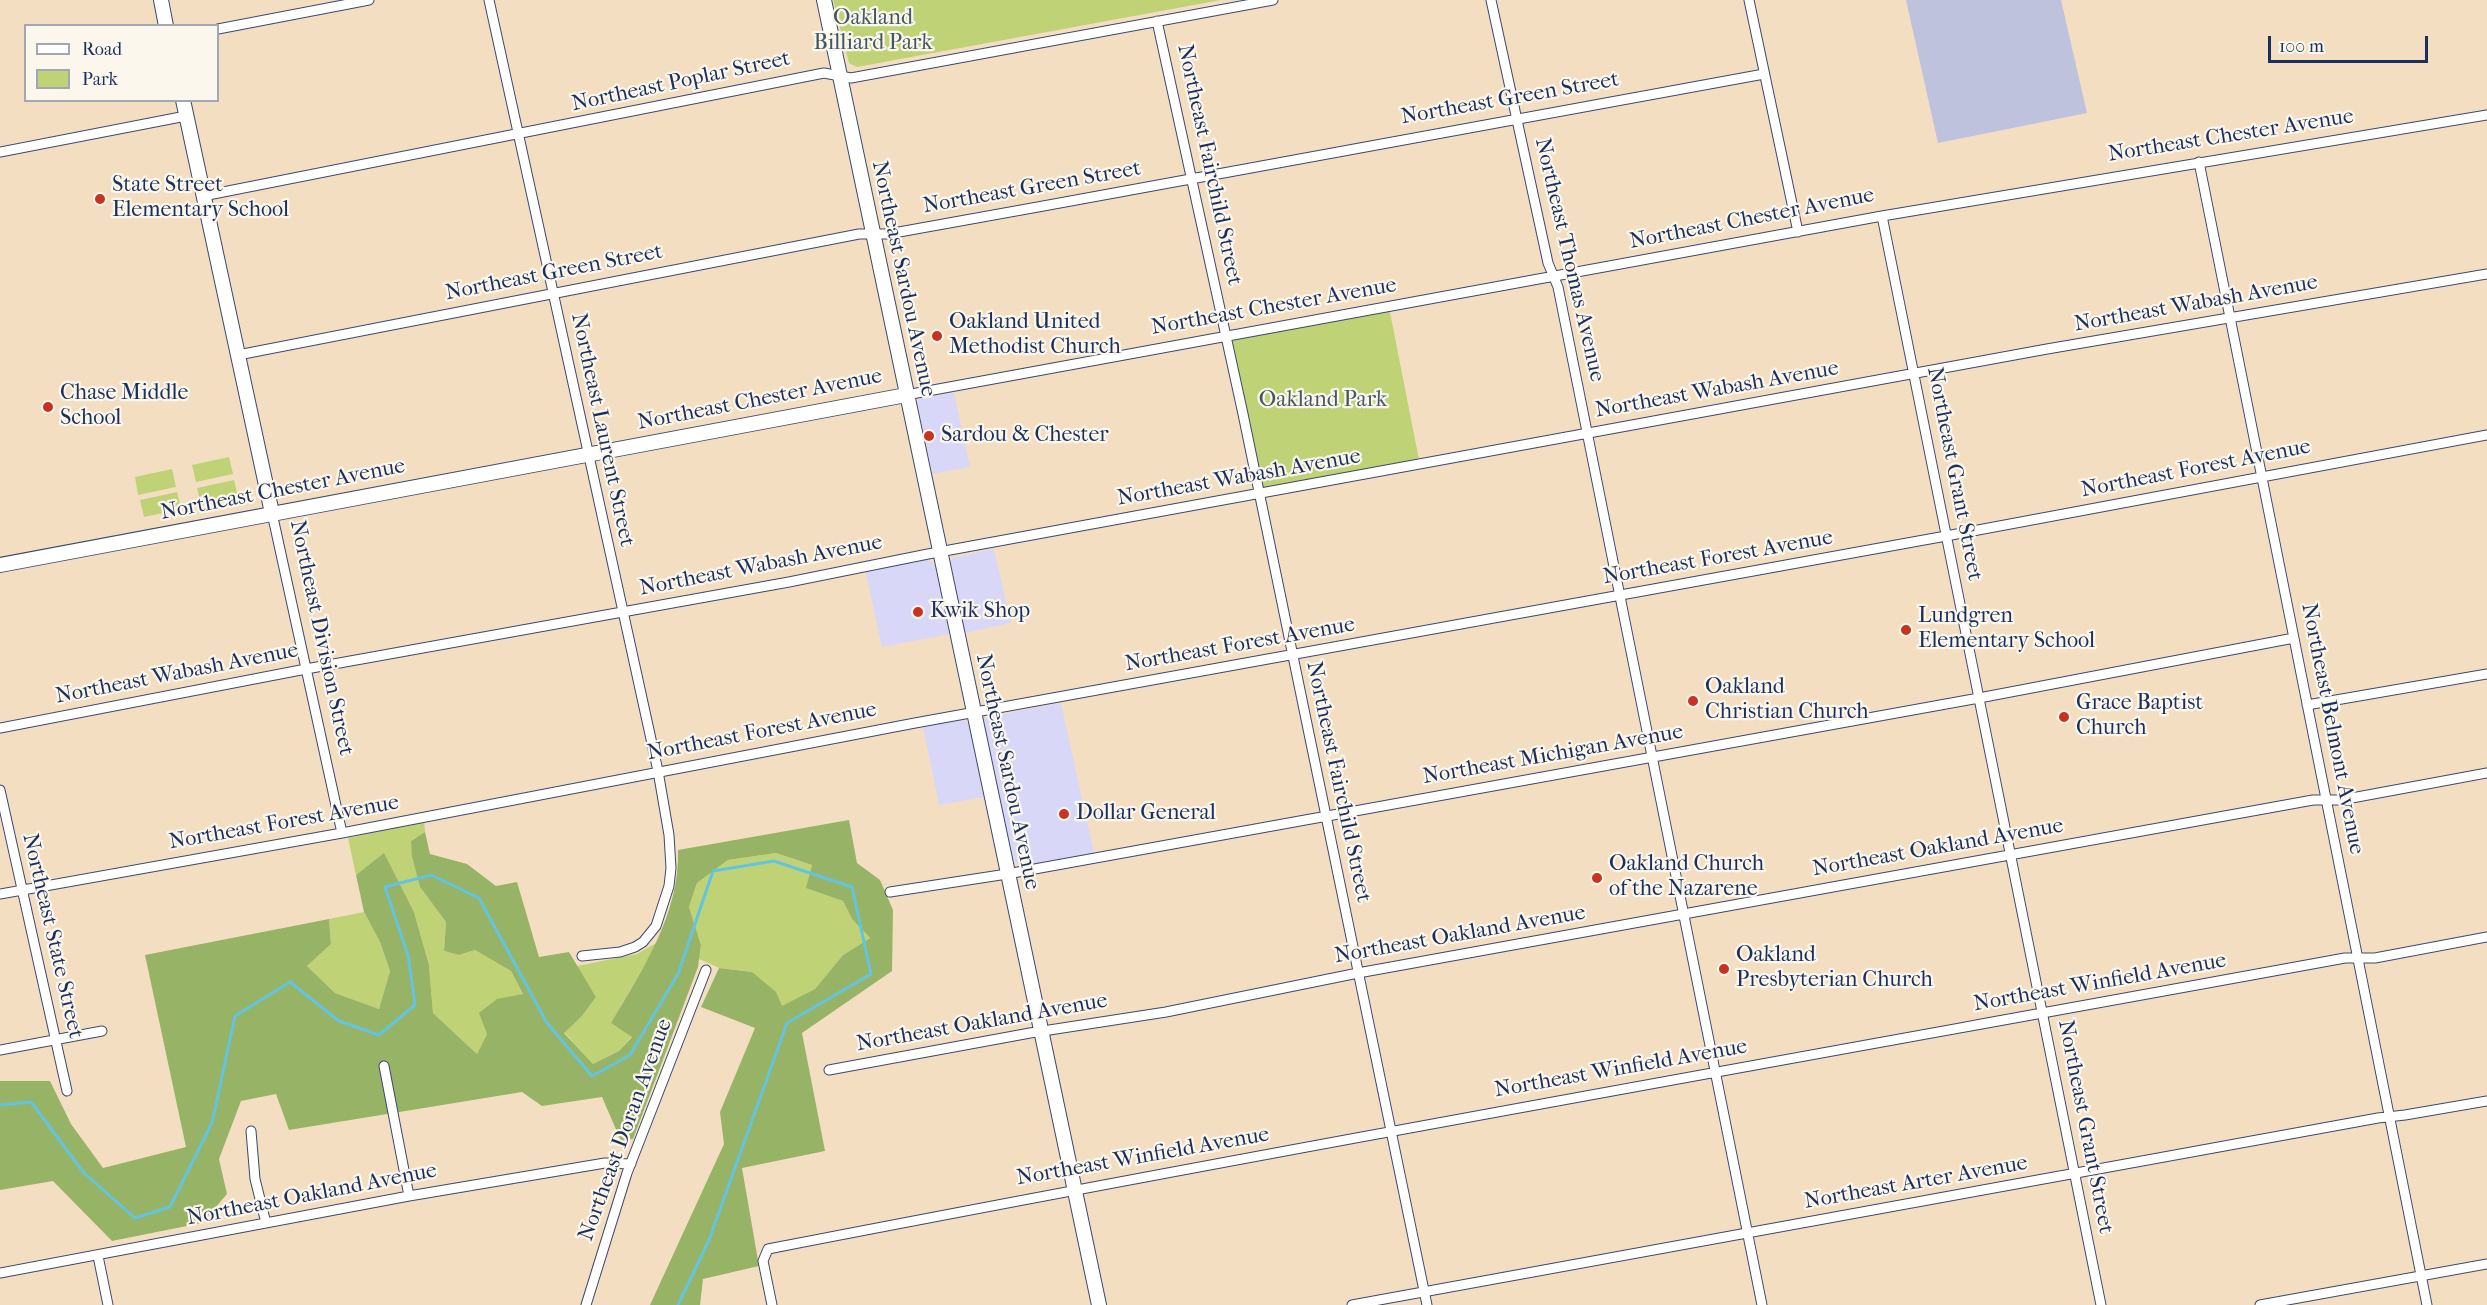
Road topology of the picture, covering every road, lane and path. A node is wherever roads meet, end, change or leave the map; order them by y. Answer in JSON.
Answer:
{"nodes":[{"id":1,"x":161,"y":0,"type":"edge"},
{"id":2,"x":369,"y":0,"type":"edge"},
{"id":3,"x":489,"y":0,"type":"edge"},
{"id":4,"x":824,"y":0,"type":"edge"},
{"id":5,"x":1273,"y":0,"type":"edge"},
{"id":6,"x":1491,"y":0,"type":"edge"},
{"id":7,"x":1749,"y":0,"type":"edge"},
{"id":8,"x":1157,"y":21,"type":"junction"},
{"id":9,"x":166,"y":24,"type":"edge"},
{"id":10,"x":219,"y":29,"type":"edge"},
{"id":11,"x":1764,"y":74,"type":"junction"},
{"id":12,"x":838,"y":75,"type":"junction"},
{"id":13,"x":183,"y":102,"type":"edge"},
{"id":14,"x":2487,"y":115,"type":"edge"},
{"id":15,"x":186,"y":116,"type":"junction"},
{"id":16,"x":1517,"y":118,"type":"junction"},
{"id":17,"x":519,"y":135,"type":"junction"},
{"id":18,"x":0,"y":152,"type":"edge"},
{"id":19,"x":2199,"y":162,"type":"junction"},
{"id":20,"x":1192,"y":179,"type":"junction"},
{"id":21,"x":204,"y":196,"type":"junction"},
{"id":22,"x":1882,"y":216,"type":"junction"},
{"id":23,"x":1798,"y":232,"type":"junction"},
{"id":24,"x":872,"y":235,"type":"junction"},
{"id":25,"x":2487,"y":274,"type":"edge"},
{"id":26,"x":1554,"y":277,"type":"junction"},
{"id":27,"x":553,"y":293,"type":"junction"},
{"id":28,"x":2230,"y":317,"type":"junction"},
{"id":29,"x":1227,"y":337,"type":"junction"},
{"id":30,"x":238,"y":355,"type":"junction"},
{"id":31,"x":1914,"y":374,"type":"junction"},
{"id":32,"x":906,"y":395,"type":"junction"},
{"id":33,"x":1588,"y":434,"type":"junction"},
{"id":34,"x":2487,"y":435,"type":"edge"},
{"id":35,"x":588,"y":454,"type":"junction"},
{"id":36,"x":2262,"y":476,"type":"junction"},
{"id":37,"x":1259,"y":494,"type":"junction"},
{"id":38,"x":273,"y":513,"type":"junction"},
{"id":39,"x":1946,"y":537,"type":"junction"},
{"id":40,"x":939,"y":552,"type":"junction"},
{"id":41,"x":0,"y":565,"type":"edge"},
{"id":42,"x":1621,"y":596,"type":"junction"},
{"id":43,"x":622,"y":612,"type":"junction"},
{"id":44,"x":2294,"y":638,"type":"junction"},
{"id":45,"x":1292,"y":655,"type":"junction"},
{"id":46,"x":306,"y":669,"type":"junction"},
{"id":47,"x":2487,"y":674,"type":"edge"},
{"id":48,"x":1979,"y":698,"type":"junction"},
{"id":49,"x":2307,"y":705,"type":"junction"},
{"id":50,"x":974,"y":712,"type":"junction"},
{"id":51,"x":0,"y":728,"type":"edge"},
{"id":52,"x":1653,"y":756,"type":"junction"},
{"id":53,"x":658,"y":771,"type":"junction"},
{"id":54,"x":2487,"y":773,"type":"edge"},
{"id":55,"x":0,"y":790,"type":"edge"},
{"id":56,"x":2326,"y":800,"type":"junction"},
{"id":57,"x":1326,"y":816,"type":"junction"},
{"id":58,"x":342,"y":833,"type":"junction"},
{"id":59,"x":2010,"y":855,"type":"junction"},
{"id":60,"x":1007,"y":874,"type":"junction"},
{"id":61,"x":22,"y":890,"type":"junction"},
{"id":62,"x":890,"y":892,"type":"dead end"},
{"id":63,"x":0,"y":894,"type":"edge"},
{"id":64,"x":1685,"y":914,"type":"junction"},
{"id":65,"x":2487,"y":937,"type":"edge"},
{"id":66,"x":582,"y":956,"type":"dead end"},
{"id":67,"x":2358,"y":958,"type":"junction"},
{"id":68,"x":706,"y":970,"type":"dead end"},
{"id":69,"x":1358,"y":973,"type":"junction"},
{"id":70,"x":2042,"y":1014,"type":"junction"},
{"id":71,"x":102,"y":1031,"type":"dead end"},
{"id":72,"x":1041,"y":1031,"type":"junction"},
{"id":73,"x":55,"y":1039,"type":"junction"},
{"id":74,"x":0,"y":1050,"type":"edge"},
{"id":75,"x":384,"y":1066,"type":"dead end"},
{"id":76,"x":829,"y":1070,"type":"dead end"},
{"id":77,"x":1716,"y":1071,"type":"junction"},
{"id":78,"x":67,"y":1091,"type":"dead end"},
{"id":79,"x":2487,"y":1101,"type":"edge"},
{"id":80,"x":2390,"y":1117,"type":"junction"},
{"id":81,"x":251,"y":1131,"type":"dead end"},
{"id":82,"x":1391,"y":1132,"type":"junction"},
{"id":83,"x":631,"y":1164,"type":"junction"},
{"id":84,"x":2074,"y":1174,"type":"junction"},
{"id":85,"x":1075,"y":1189,"type":"junction"},
{"id":86,"x":410,"y":1196,"type":"junction"},
{"id":87,"x":266,"y":1223,"type":"junction"},
{"id":88,"x":1748,"y":1232,"type":"junction"},
{"id":89,"x":98,"y":1256,"type":"junction"},
{"id":90,"x":2487,"y":1264,"type":"edge"},
{"id":91,"x":0,"y":1274,"type":"edge"},
{"id":92,"x":2421,"y":1276,"type":"junction"},
{"id":93,"x":1424,"y":1291,"type":"junction"},
{"id":94,"x":108,"y":1305,"type":"edge"},
{"id":95,"x":586,"y":1305,"type":"edge"},
{"id":96,"x":772,"y":1305,"type":"edge"},
{"id":97,"x":1099,"y":1305,"type":"edge"},
{"id":98,"x":1352,"y":1305,"type":"edge"},
{"id":99,"x":1427,"y":1305,"type":"edge"},
{"id":100,"x":1762,"y":1305,"type":"edge"},
{"id":101,"x":2100,"y":1305,"type":"edge"},
{"id":102,"x":2260,"y":1305,"type":"edge"},
{"id":103,"x":2427,"y":1305,"type":"edge"}],
"edges":[{"from":1,"to":9,"type":"street"},
{"from":2,"to":10,"type":"street"},
{"from":3,"to":17,"type":"street","name":"Northeast Laurent Street"},
{"from":4,"to":12,"type":"street","name":"Northeast Sardou Avenue"},
{"from":5,"to":8,"type":"street","name":"Northeast Poplar Street"},
{"from":6,"to":16,"type":"street","name":"Northeast Thomas Avenue"},
{"from":7,"to":11,"type":"street"},
{"from":8,"to":12,"type":"street","name":"Northeast Poplar Street"},
{"from":8,"to":20,"type":"street","name":"Northeast Fairchild Street"},
{"from":11,"to":16,"type":"street","name":"Northeast Green Street"},
{"from":11,"to":23,"type":"street"},
{"from":12,"to":17,"type":"street","name":"Northeast Poplar Street"},
{"from":12,"to":24,"type":"street","name":"Northeast Sardou Avenue"},
{"from":13,"to":15,"type":"street","name":"Northeast Division Street"},
{"from":14,"to":19,"type":"street","name":"Northeast Chester Avenue"},
{"from":15,"to":18,"type":"street"},
{"from":15,"to":21,"type":"street","name":"Northeast Division Street"},
{"from":16,"to":20,"type":"street","name":"Northeast Green Street"},
{"from":16,"to":26,"type":"street","name":"Northeast Thomas Avenue"},
{"from":17,"to":21,"type":"street","name":"Northeast Poplar Street"},
{"from":17,"to":27,"type":"street","name":"Northeast Laurent Street"},
{"from":19,"to":22,"type":"street","name":"Northeast Chester Avenue"},
{"from":19,"to":28,"type":"street","name":"Northeast Belmont Avenue"},
{"from":20,"to":24,"type":"street","name":"Northeast Green Street"},
{"from":20,"to":29,"type":"street","name":"Northeast Fairchild Street"},
{"from":21,"to":30,"type":"street","name":"Northeast Division Street"},
{"from":22,"to":23,"type":"street","name":"Northeast Chester Avenue"},
{"from":22,"to":31,"type":"street","name":"Northeast Grant Street"},
{"from":23,"to":26,"type":"street","name":"Northeast Chester Avenue"},
{"from":24,"to":27,"type":"street","name":"Northeast Green Street"},
{"from":24,"to":32,"type":"street","name":"Northeast Sardou Avenue"},
{"from":25,"to":28,"type":"street","name":"Northeast Wabash Avenue"},
{"from":26,"to":29,"type":"street","name":"Northeast Chester Avenue"},
{"from":26,"to":33,"type":"street","name":"Northeast Thomas Avenue"},
{"from":27,"to":30,"type":"street","name":"Northeast Green Street"},
{"from":27,"to":35,"type":"street","name":"Northeast Laurent Street"},
{"from":28,"to":31,"type":"street","name":"Northeast Wabash Avenue"},
{"from":28,"to":36,"type":"street","name":"Northeast Belmont Avenue"},
{"from":29,"to":32,"type":"street","name":"Northeast Chester Avenue"},
{"from":29,"to":37,"type":"street","name":"Northeast Fairchild Street"},
{"from":30,"to":38,"type":"street","name":"Northeast Division Street"},
{"from":31,"to":33,"type":"street","name":"Northeast Wabash Avenue"},
{"from":31,"to":39,"type":"street","name":"Northeast Grant Street"},
{"from":32,"to":35,"type":"street","name":"Northeast Chester Avenue"},
{"from":32,"to":40,"type":"street","name":"Northeast Sardou Avenue"},
{"from":33,"to":37,"type":"street","name":"Northeast Wabash Avenue"},
{"from":33,"to":42,"type":"street","name":"Northeast Thomas Avenue"},
{"from":34,"to":36,"type":"street","name":"Northeast Forest Avenue"},
{"from":35,"to":38,"type":"street","name":"Northeast Chester Avenue"},
{"from":35,"to":43,"type":"street","name":"Northeast Laurent Street"},
{"from":36,"to":39,"type":"street","name":"Northeast Forest Avenue"},
{"from":36,"to":44,"type":"street","name":"Northeast Belmont Avenue"},
{"from":37,"to":40,"type":"street","name":"Northeast Wabash Avenue"},
{"from":37,"to":45,"type":"street","name":"Northeast Fairchild Street"},
{"from":38,"to":41,"type":"street","name":"Northeast Chester Avenue"},
{"from":38,"to":46,"type":"street","name":"Northeast Division Street"},
{"from":39,"to":42,"type":"street","name":"Northeast Forest Avenue"},
{"from":39,"to":48,"type":"street","name":"Northeast Grant Street"},
{"from":40,"to":43,"type":"street","name":"Northeast Wabash Avenue"},
{"from":40,"to":50,"type":"street","name":"Northeast Sardou Avenue"},
{"from":42,"to":45,"type":"street","name":"Northeast Forest Avenue"},
{"from":42,"to":52,"type":"street","name":"Northeast Thomas Avenue"},
{"from":43,"to":46,"type":"street","name":"Northeast Wabash Avenue"},
{"from":43,"to":53,"type":"street","name":"Northeast Laurent Street"},
{"from":44,"to":48,"type":"street","name":"Northeast Michigan Avenue"},
{"from":44,"to":49,"type":"street","name":"Northeast Belmont Avenue"},
{"from":45,"to":50,"type":"street","name":"Northeast Forest Avenue"},
{"from":45,"to":57,"type":"street","name":"Northeast Fairchild Street"},
{"from":46,"to":51,"type":"street","name":"Northeast Wabash Avenue"},
{"from":46,"to":58,"type":"street","name":"Northeast Division Street"},
{"from":47,"to":49,"type":"street"},
{"from":48,"to":52,"type":"street","name":"Northeast Michigan Avenue"},
{"from":48,"to":59,"type":"street","name":"Northeast Grant Street"},
{"from":49,"to":56,"type":"street","name":"Northeast Belmont Avenue"},
{"from":50,"to":53,"type":"street","name":"Northeast Forest Avenue"},
{"from":50,"to":60,"type":"street","name":"Northeast Sardou Avenue"},
{"from":52,"to":57,"type":"street","name":"Northeast Michigan Avenue"},
{"from":52,"to":64,"type":"street","name":"Northeast Thomas Avenue"},
{"from":53,"to":58,"type":"street","name":"Northeast Forest Avenue"},
{"from":53,"to":66,"type":"street","name":"Northeast Laurent Street"},
{"from":54,"to":56,"type":"street","name":"Northeast Oakland Avenue"},
{"from":55,"to":61,"type":"street","name":"Northeast State Street"},
{"from":56,"to":59,"type":"street","name":"Northeast Oakland Avenue"},
{"from":56,"to":67,"type":"street","name":"Northeast Belmont Avenue"},
{"from":57,"to":60,"type":"street","name":"Northeast Michigan Avenue"},
{"from":57,"to":69,"type":"street","name":"Northeast Fairchild Street"},
{"from":58,"to":61,"type":"street","name":"Northeast Forest Avenue"},
{"from":59,"to":64,"type":"street","name":"Northeast Oakland Avenue"},
{"from":59,"to":70,"type":"street","name":"Northeast Grant Street"},
{"from":60,"to":62,"type":"street","name":"Northeast Michigan Avenue"},
{"from":60,"to":72,"type":"street","name":"Northeast Sardou Avenue"},
{"from":61,"to":63,"type":"street","name":"Northeast Forest Avenue"},
{"from":61,"to":73,"type":"street","name":"Northeast State Street"},
{"from":64,"to":69,"type":"street","name":"Northeast Oakland Avenue"},
{"from":64,"to":77,"type":"street","name":"Northeast Thomas Avenue"},
{"from":65,"to":67,"type":"street","name":"Northeast Winfield Avenue"},
{"from":67,"to":70,"type":"street","name":"Northeast Winfield Avenue"},
{"from":67,"to":80,"type":"street","name":"Northeast Belmont Avenue"},
{"from":68,"to":83,"type":"street","name":"Northeast Doran Avenue"},
{"from":69,"to":72,"type":"street","name":"Northeast Oakland Avenue"},
{"from":69,"to":82,"type":"street","name":"Northeast Fairchild Street"},
{"from":70,"to":77,"type":"street","name":"Northeast Winfield Avenue"},
{"from":70,"to":84,"type":"street","name":"Northeast Grant Street"},
{"from":71,"to":73,"type":"street"},
{"from":72,"to":76,"type":"street","name":"Northeast Oakland Avenue"},
{"from":72,"to":85,"type":"street","name":"Northeast Sardou Avenue"},
{"from":73,"to":74,"type":"street"},
{"from":73,"to":78,"type":"street","name":"Northeast State Street"},
{"from":75,"to":86,"type":"street"},
{"from":77,"to":82,"type":"street","name":"Northeast Winfield Avenue"},
{"from":77,"to":88,"type":"street","name":"Northeast Thomas Avenue"},
{"from":79,"to":80,"type":"street","name":"Northeast Arter Avenue"},
{"from":80,"to":84,"type":"street","name":"Northeast Arter Avenue"},
{"from":80,"to":92,"type":"street","name":"Northeast Belmont Avenue"},
{"from":81,"to":87,"type":"street"},
{"from":82,"to":85,"type":"street","name":"Northeast Winfield Avenue"},
{"from":82,"to":93,"type":"street","name":"Northeast Fairchild Street"},
{"from":83,"to":86,"type":"street","name":"Northeast Oakland Avenue"},
{"from":83,"to":95,"type":"street","name":"Northeast Doran Avenue"},
{"from":84,"to":88,"type":"street","name":"Northeast Arter Avenue"},
{"from":84,"to":101,"type":"street","name":"Northeast Grant Street"},
{"from":85,"to":96,"type":"street","name":"Northeast Winfield Avenue"},
{"from":85,"to":97,"type":"street","name":"Northeast Sardou Avenue"},
{"from":86,"to":87,"type":"street","name":"Northeast Oakland Avenue"},
{"from":87,"to":89,"type":"street","name":"Northeast Oakland Avenue"},
{"from":88,"to":93,"type":"street","name":"Northeast Arter Avenue"},
{"from":88,"to":100,"type":"street","name":"Northeast Thomas Avenue"},
{"from":89,"to":91,"type":"street","name":"Northeast Oakland Avenue"},
{"from":89,"to":94,"type":"street"},
{"from":90,"to":92,"type":"street"},
{"from":92,"to":102,"type":"street"},
{"from":92,"to":103,"type":"street","name":"Northeast Belmont Avenue"},
{"from":93,"to":98,"type":"street","name":"Northeast Arter Avenue"},
{"from":93,"to":99,"type":"street","name":"Northeast Fairchild Street"}]}
